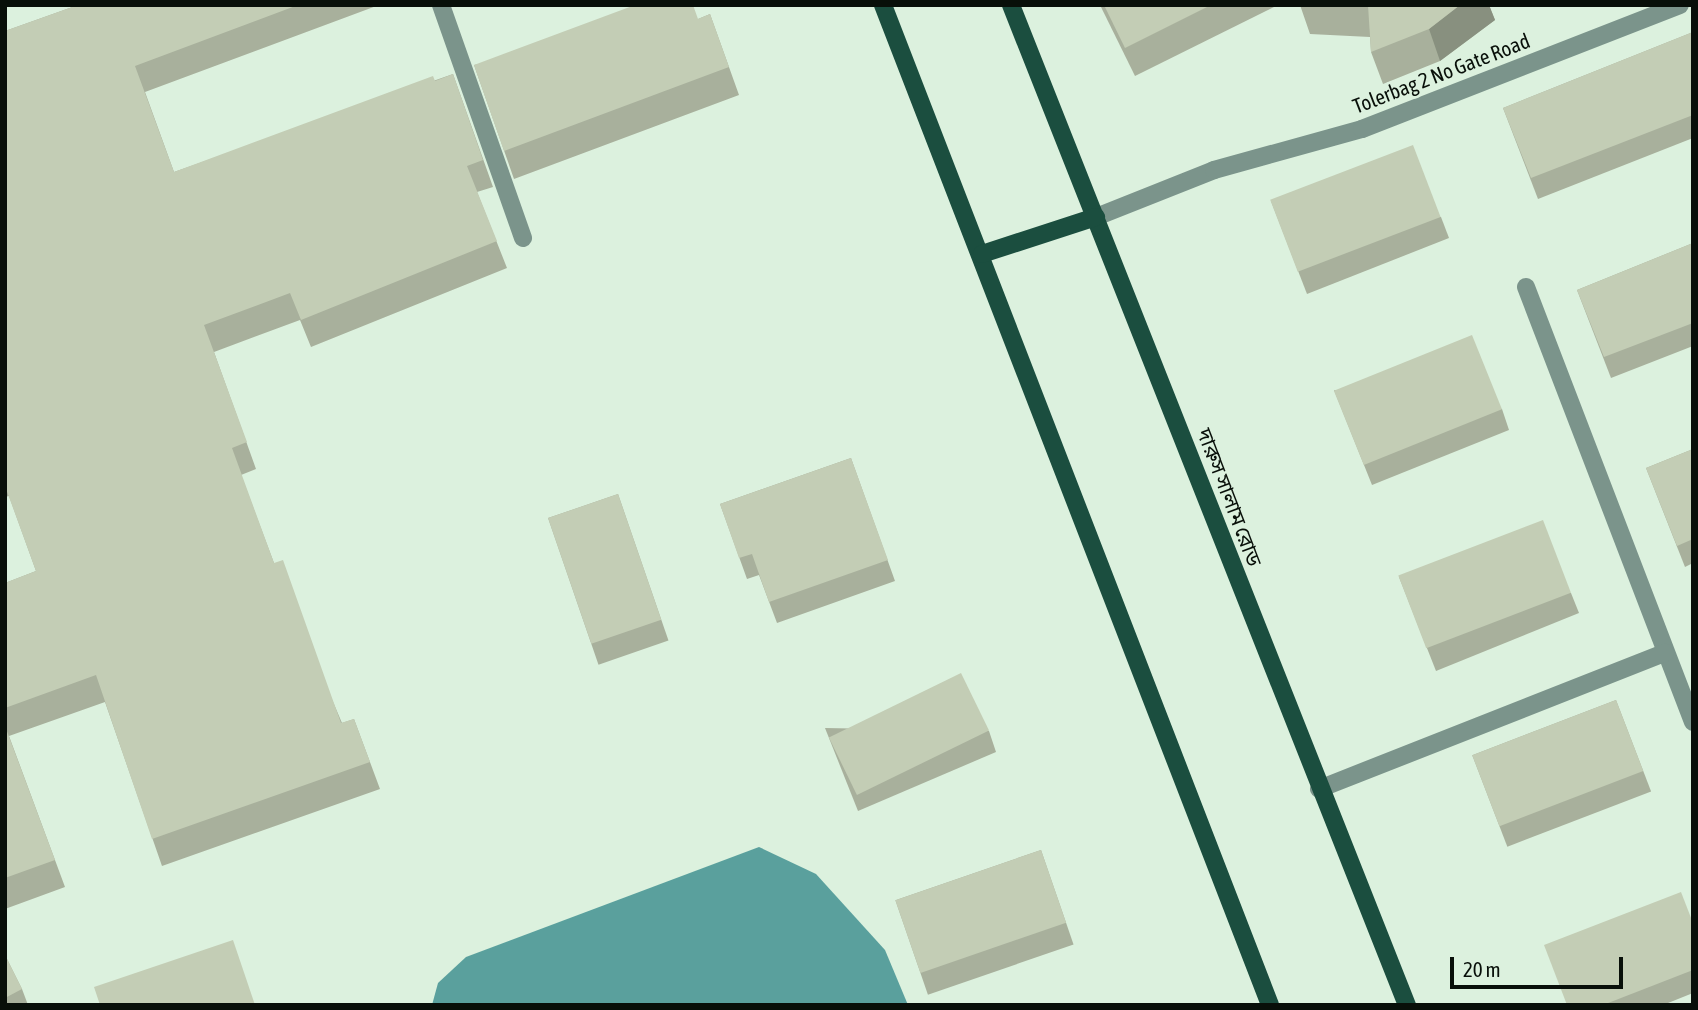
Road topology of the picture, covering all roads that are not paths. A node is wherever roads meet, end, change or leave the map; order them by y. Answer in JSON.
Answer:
{"nodes":[{"id":1,"x":441,"y":5,"type":"edge"},
{"id":2,"x":883,"y":5,"type":"edge"},
{"id":3,"x":1011,"y":5,"type":"edge"},
{"id":4,"x":1680,"y":5,"type":"edge"},
{"id":5,"x":1096,"y":217,"type":"junction"},
{"id":6,"x":523,"y":238,"type":"dead end"},
{"id":7,"x":982,"y":254,"type":"junction"},
{"id":8,"x":1526,"y":288,"type":"dead end"},
{"id":9,"x":1665,"y":653,"type":"junction"},
{"id":10,"x":1693,"y":722,"type":"edge"},
{"id":11,"x":1319,"y":789,"type":"junction"},
{"id":12,"x":1270,"y":1005,"type":"edge"},
{"id":13,"x":1407,"y":1005,"type":"edge"}],
"edges":[{"from":1,"to":6,"type":"street"},
{"from":2,"to":7,"type":"main road"},
{"from":3,"to":5,"type":"main road","name":"দারুস সালাম রোড"},
{"from":4,"to":5,"type":"street","name":"Tolerbag 2 No Gate Road"},
{"from":5,"to":7,"type":"main road"},
{"from":5,"to":11,"type":"main road","name":"দারুস সালাম রোড"},
{"from":7,"to":12,"type":"main road"},
{"from":8,"to":9,"type":"street"},
{"from":9,"to":10,"type":"street"},
{"from":9,"to":11,"type":"street"},
{"from":11,"to":13,"type":"main road","name":"দারুস সালাম রোড"}]}
